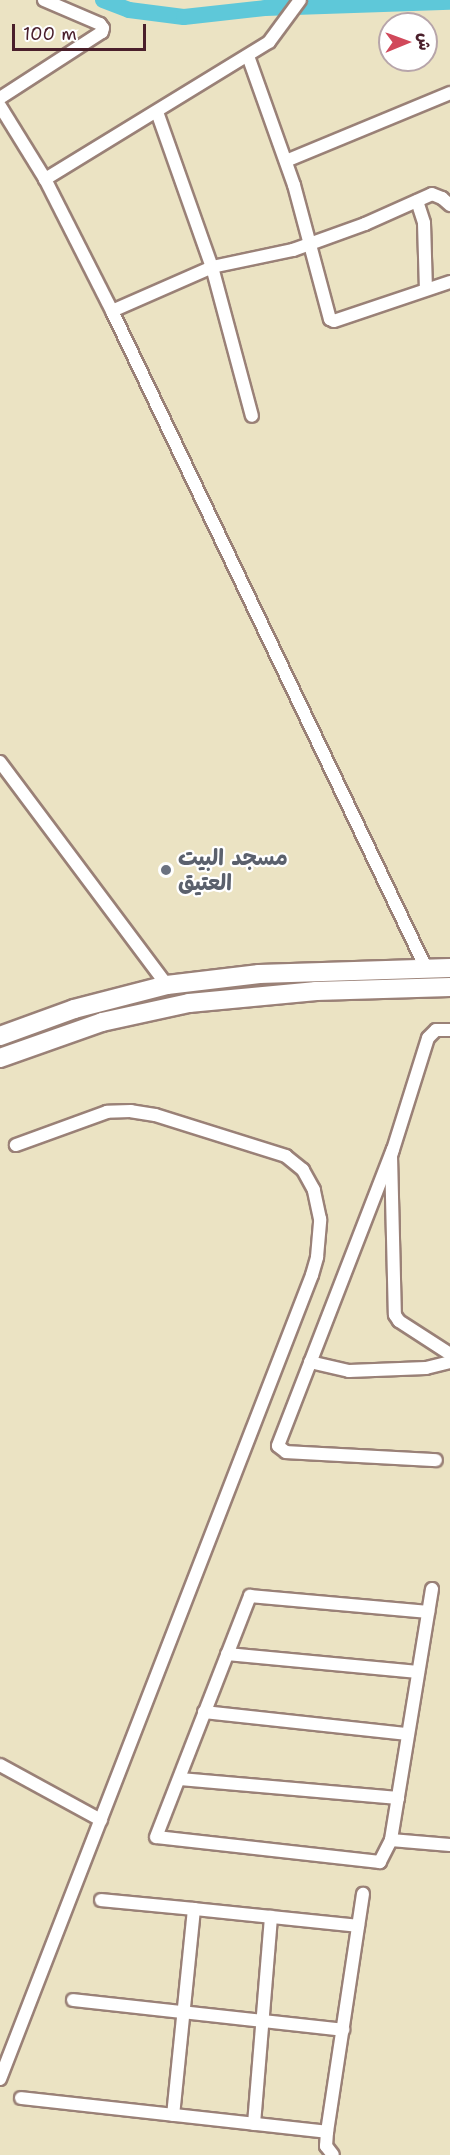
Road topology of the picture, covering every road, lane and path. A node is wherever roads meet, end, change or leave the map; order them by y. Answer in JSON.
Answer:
{"nodes":[{"id":1,"x":44,"y":0,"type":"edge"},
{"id":2,"x":300,"y":0,"type":"edge"},
{"id":3,"x":248,"y":56,"type":"junction"},
{"id":4,"x":450,"y":93,"type":"edge"},
{"id":5,"x":0,"y":98,"type":"edge"},
{"id":6,"x":0,"y":106,"type":"edge"},
{"id":7,"x":157,"y":112,"type":"junction"},
{"id":8,"x":286,"y":161,"type":"junction"},
{"id":9,"x":45,"y":179,"type":"junction"},
{"id":10,"x":417,"y":201,"type":"junction"},
{"id":11,"x":450,"y":205,"type":"edge"},
{"id":12,"x":310,"y":244,"type":"junction"},
{"id":13,"x":212,"y":267,"type":"junction"},
{"id":14,"x":450,"y":282,"type":"edge"},
{"id":15,"x":426,"y":289,"type":"junction"},
{"id":16,"x":112,"y":311,"type":"junction"},
{"id":17,"x":252,"y":416,"type":"dead end"},
{"id":18,"x":0,"y":762,"type":"edge"},
{"id":19,"x":426,"y":968,"type":"junction"},
{"id":20,"x":450,"y":968,"type":"edge"},
{"id":21,"x":167,"y":985,"type":"junction"},
{"id":22,"x":450,"y":987,"type":"edge"},
{"id":23,"x":450,"y":1030,"type":"edge"},
{"id":24,"x":0,"y":1036,"type":"edge"},
{"id":25,"x":0,"y":1058,"type":"edge"},
{"id":26,"x":15,"y":1145,"type":"dead end"},
{"id":27,"x":393,"y":1149,"type":"junction"},
{"id":28,"x":450,"y":1354,"type":"edge"},
{"id":29,"x":310,"y":1362,"type":"junction"},
{"id":30,"x":450,"y":1362,"type":"edge"},
{"id":31,"x":436,"y":1460,"type":"dead end"},
{"id":32,"x":432,"y":1589,"type":"dead end"},
{"id":33,"x":428,"y":1612,"type":"junction"},
{"id":34,"x":227,"y":1653,"type":"junction"},
{"id":35,"x":418,"y":1672,"type":"junction"},
{"id":36,"x":204,"y":1712,"type":"junction"},
{"id":37,"x":408,"y":1734,"type":"junction"},
{"id":38,"x":0,"y":1765,"type":"edge"},
{"id":39,"x":180,"y":1779,"type":"junction"},
{"id":40,"x":398,"y":1798,"type":"junction"},
{"id":41,"x":101,"y":1820,"type":"junction"},
{"id":42,"x":391,"y":1840,"type":"junction"},
{"id":43,"x":450,"y":1845,"type":"edge"},
{"id":44,"x":363,"y":1894,"type":"dead end"},
{"id":45,"x":101,"y":1900,"type":"dead end"},
{"id":46,"x":194,"y":1909,"type":"junction"},
{"id":47,"x":271,"y":1917,"type":"junction"},
{"id":48,"x":358,"y":1926,"type":"junction"},
{"id":49,"x":73,"y":2000,"type":"dead end"},
{"id":50,"x":183,"y":2012,"type":"junction"},
{"id":51,"x":262,"y":2021,"type":"junction"},
{"id":52,"x":343,"y":2030,"type":"junction"},
{"id":53,"x":0,"y":2079,"type":"edge"},
{"id":54,"x":21,"y":2098,"type":"dead end"},
{"id":55,"x":173,"y":2115,"type":"junction"},
{"id":56,"x":254,"y":2124,"type":"junction"},
{"id":57,"x":327,"y":2132,"type":"junction"},
{"id":58,"x":333,"y":2155,"type":"edge"}],
"edges":[{"from":1,"to":5,"type":"street"},
{"from":2,"to":3,"type":"street"},
{"from":3,"to":7,"type":"street"},
{"from":3,"to":8,"type":"street"},
{"from":4,"to":8,"type":"street"},
{"from":6,"to":9,"type":"street"},
{"from":7,"to":9,"type":"street"},
{"from":7,"to":13,"type":"street"},
{"from":8,"to":12,"type":"street"},
{"from":9,"to":16,"type":"street"},
{"from":10,"to":11,"type":"street"},
{"from":10,"to":12,"type":"street"},
{"from":10,"to":15,"type":"street"},
{"from":12,"to":13,"type":"street"},
{"from":12,"to":15,"type":"street"},
{"from":13,"to":16,"type":"street"},
{"from":13,"to":17,"type":"street"},
{"from":14,"to":15,"type":"street"},
{"from":16,"to":19,"type":"street"},
{"from":18,"to":21,"type":"street"},
{"from":19,"to":20,"type":"highway"},
{"from":19,"to":21,"type":"highway"},
{"from":21,"to":24,"type":"highway"},
{"from":22,"to":25,"type":"highway"},
{"from":23,"to":27,"type":"street"},
{"from":26,"to":41,"type":"street"},
{"from":27,"to":28,"type":"street"},
{"from":27,"to":29,"type":"street"},
{"from":29,"to":30,"type":"street"},
{"from":29,"to":31,"type":"street"},
{"from":32,"to":33,"type":"street"},
{"from":33,"to":34,"type":"street"},
{"from":33,"to":35,"type":"street"},
{"from":34,"to":35,"type":"street"},
{"from":34,"to":36,"type":"street"},
{"from":35,"to":37,"type":"street"},
{"from":36,"to":37,"type":"street"},
{"from":36,"to":39,"type":"street"},
{"from":37,"to":40,"type":"street"},
{"from":38,"to":41,"type":"street"},
{"from":39,"to":40,"type":"street"},
{"from":39,"to":42,"type":"street"},
{"from":40,"to":42,"type":"street"},
{"from":41,"to":53,"type":"street"},
{"from":42,"to":43,"type":"street"},
{"from":44,"to":48,"type":"street"},
{"from":45,"to":46,"type":"street"},
{"from":46,"to":47,"type":"street"},
{"from":46,"to":50,"type":"street"},
{"from":47,"to":48,"type":"street"},
{"from":47,"to":51,"type":"street"},
{"from":48,"to":52,"type":"street"},
{"from":49,"to":50,"type":"street"},
{"from":50,"to":51,"type":"street"},
{"from":50,"to":55,"type":"street"},
{"from":51,"to":52,"type":"street"},
{"from":51,"to":56,"type":"street"},
{"from":52,"to":57,"type":"street"},
{"from":54,"to":55,"type":"street"},
{"from":55,"to":56,"type":"street"},
{"from":56,"to":57,"type":"street"},
{"from":57,"to":58,"type":"street"}]}
